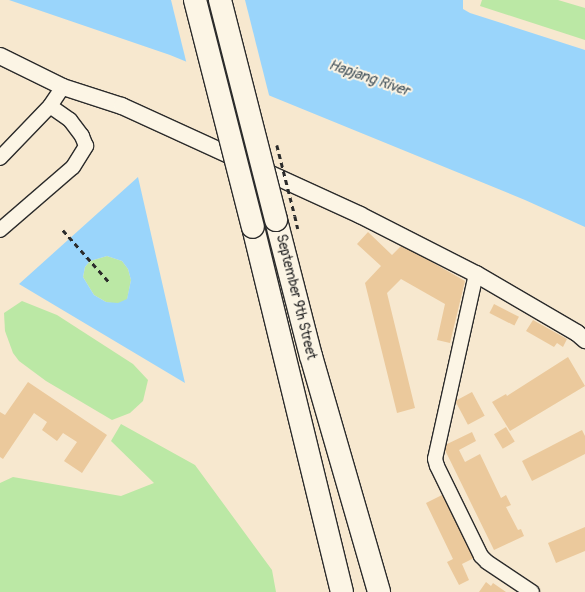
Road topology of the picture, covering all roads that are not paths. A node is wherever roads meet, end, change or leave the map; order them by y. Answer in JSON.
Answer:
{"nodes":[{"id":1,"x":195,"y":0,"type":"edge"},
{"id":2,"x":220,"y":0,"type":"edge"},
{"id":3,"x":0,"y":56,"type":"edge"},
{"id":4,"x":63,"y":87,"type":"junction"},
{"id":5,"x":50,"y":106,"type":"junction"},
{"id":6,"x":0,"y":158,"type":"edge"},
{"id":7,"x":0,"y":230,"type":"edge"},
{"id":8,"x":476,"y":274,"type":"junction"},
{"id":9,"x":585,"y":340,"type":"edge"},
{"id":10,"x":342,"y":592,"type":"edge"},
{"id":11,"x":379,"y":592,"type":"edge"},
{"id":12,"x":532,"y":592,"type":"edge"}],
"edges":[{"from":1,"to":10,"type":"highway","name":"September 9th Street","bridge":true},
{"from":2,"to":11,"type":"highway","name":"September 9th Street","bridge":true},
{"from":3,"to":4,"type":"street"},
{"from":4,"to":5,"type":"street"},
{"from":4,"to":8,"type":"street"},
{"from":5,"to":6,"type":"street"},
{"from":5,"to":7,"type":"street"},
{"from":8,"to":9,"type":"street"},
{"from":8,"to":12,"type":"street"}]}
